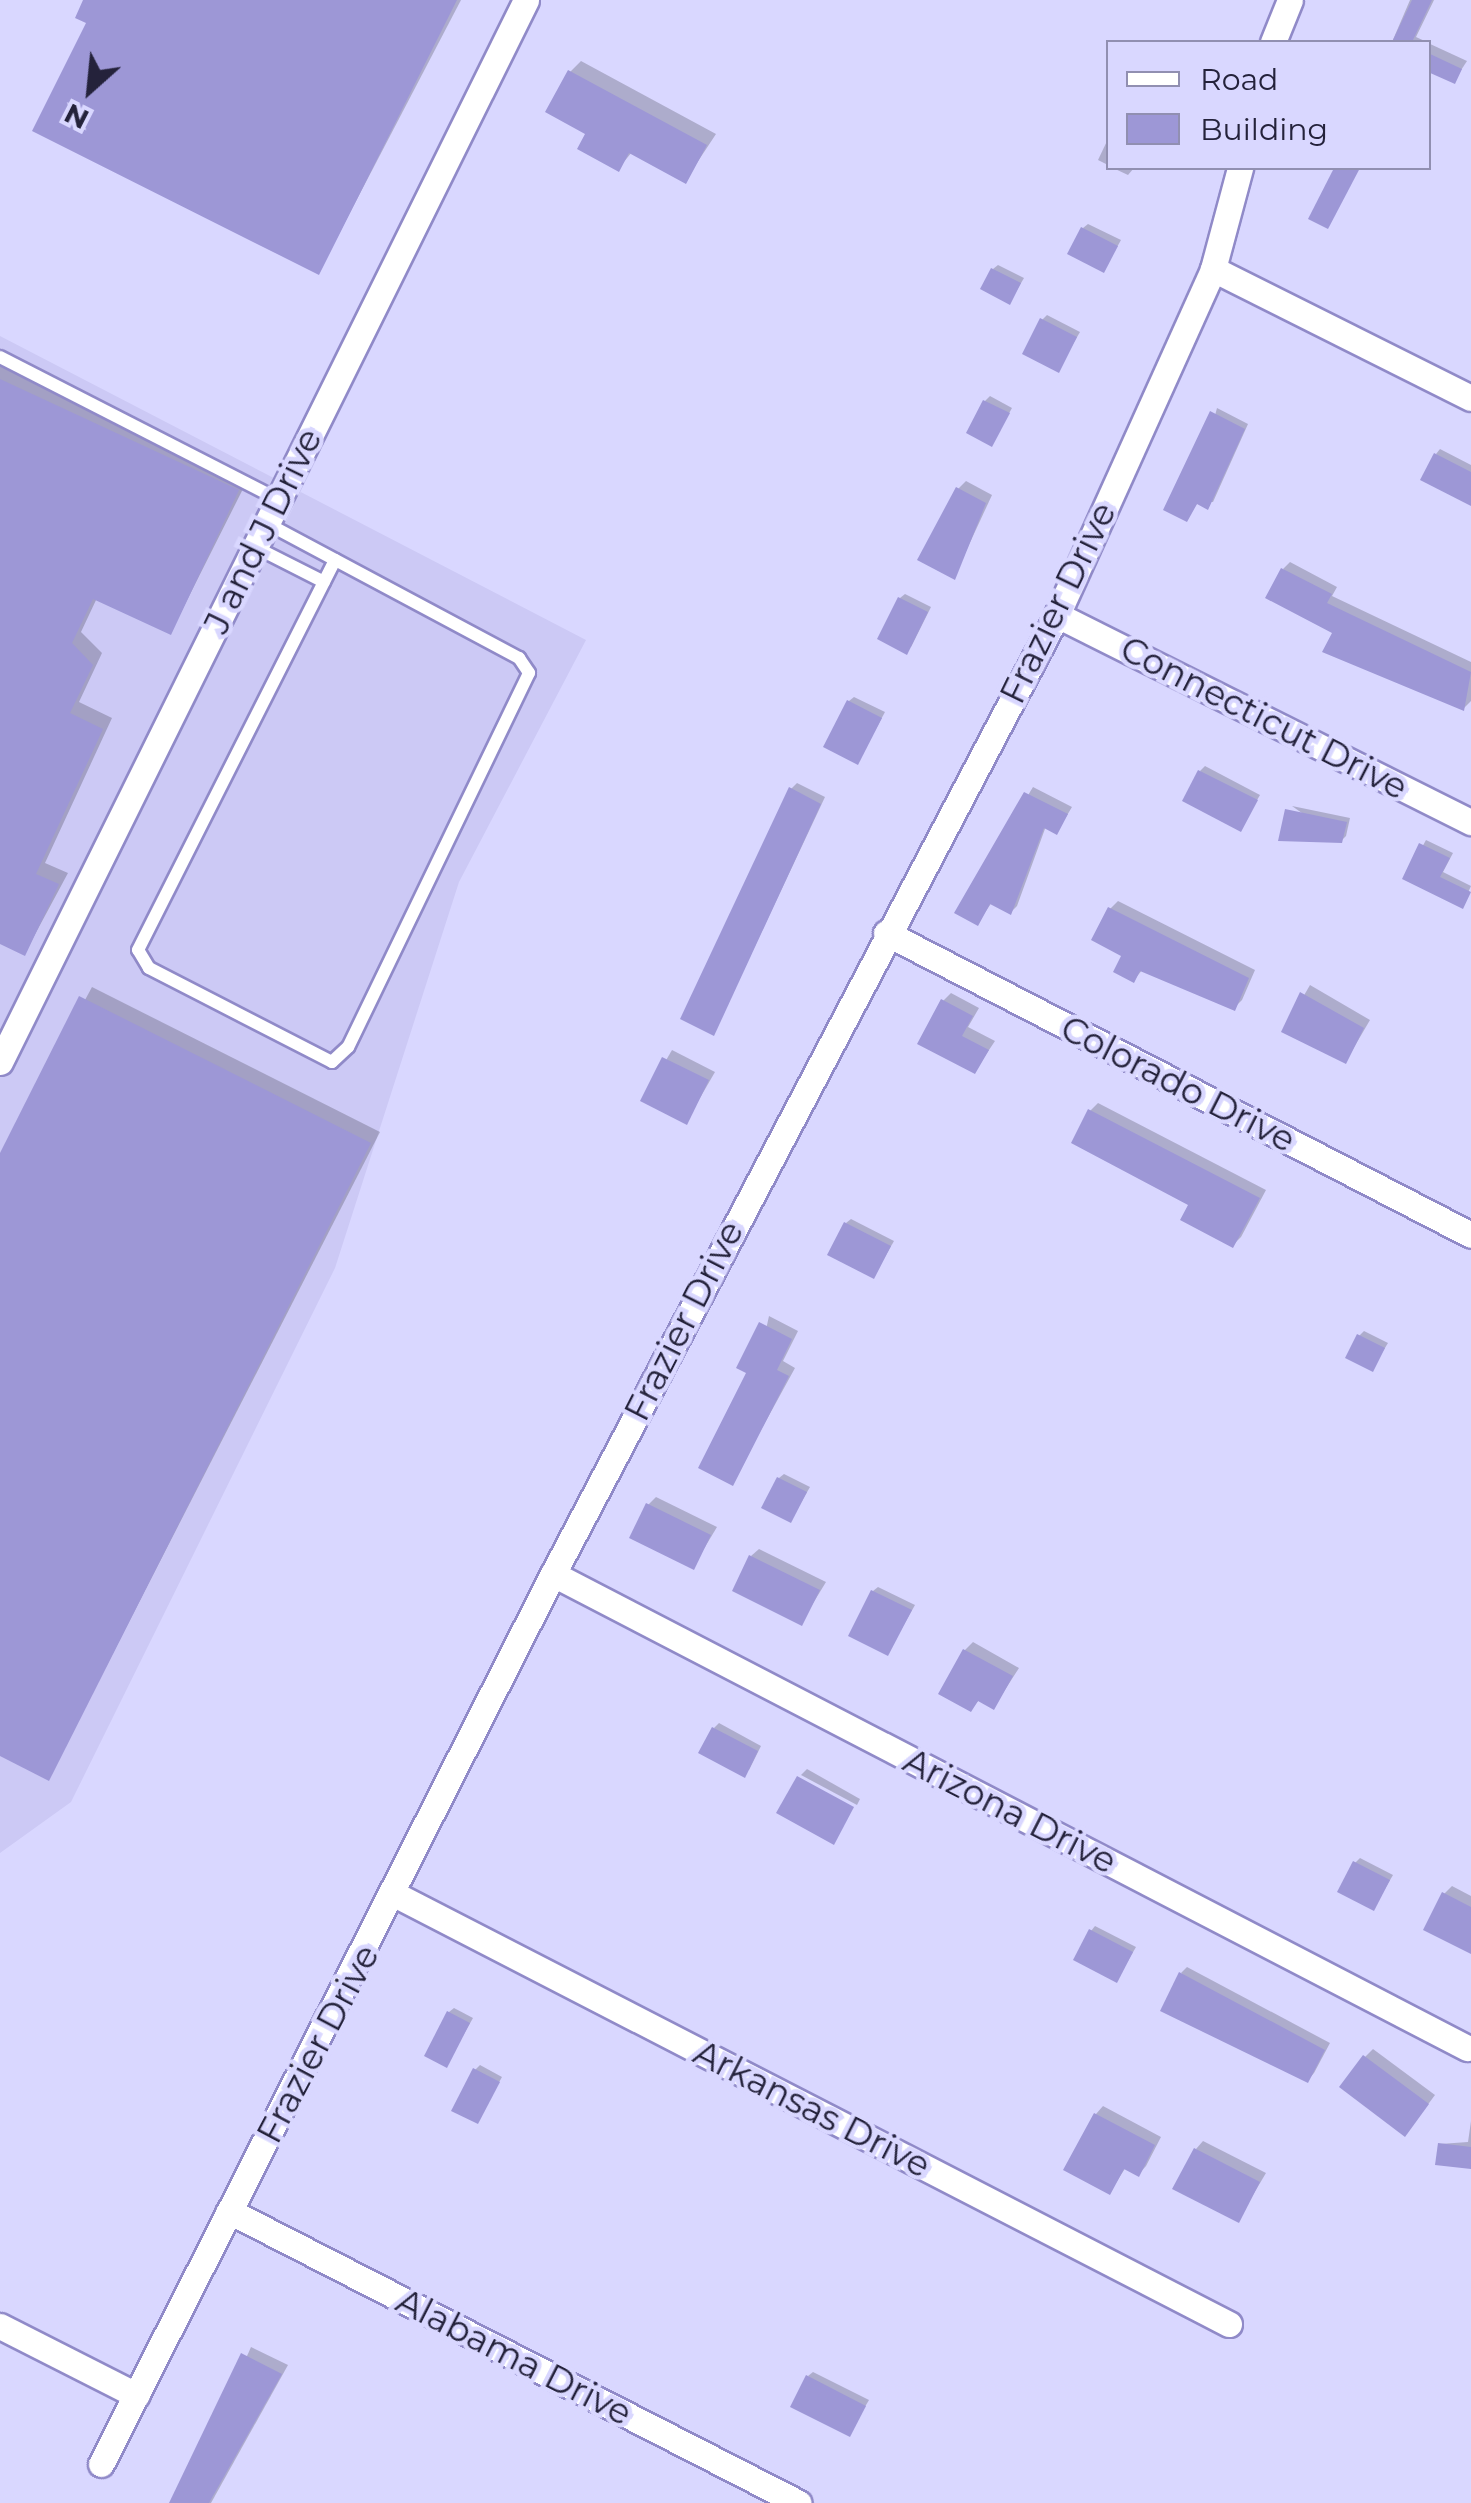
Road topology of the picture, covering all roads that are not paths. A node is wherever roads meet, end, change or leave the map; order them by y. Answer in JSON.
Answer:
{"nodes":[{"id":1,"x":526,"y":0,"type":"edge"},
{"id":2,"x":1290,"y":0,"type":"edge"},
{"id":3,"x":1274,"y":40,"type":"edge"},
{"id":4,"x":1239,"y":170,"type":"edge"},
{"id":5,"x":1212,"y":269,"type":"junction"},
{"id":6,"x":0,"y":357,"type":"edge"},
{"id":7,"x":1471,"y":398,"type":"edge"},
{"id":8,"x":280,"y":500,"type":"junction"},
{"id":9,"x":262,"y":536,"type":"junction"},
{"id":10,"x":334,"y":560,"type":"junction"},
{"id":11,"x":324,"y":582,"type":"junction"},
{"id":12,"x":1057,"y":615,"type":"junction"},
{"id":13,"x":1471,"y":822,"type":"edge"},
{"id":14,"x":886,"y":933,"type":"junction"},
{"id":15,"x":0,"y":1062,"type":"edge"},
{"id":16,"x":1471,"y":1235,"type":"edge"},
{"id":17,"x":553,"y":1574,"type":"junction"},
{"id":18,"x":396,"y":1894,"type":"junction"},
{"id":19,"x":1468,"y":2048,"type":"dead end"},
{"id":20,"x":230,"y":2211,"type":"junction"},
{"id":21,"x":1228,"y":2324,"type":"dead end"},
{"id":22,"x":0,"y":2326,"type":"edge"},
{"id":23,"x":136,"y":2395,"type":"junction"},
{"id":24,"x":102,"y":2464,"type":"dead end"},
{"id":25,"x":798,"y":2503,"type":"edge"}],
"edges":[{"from":1,"to":8,"type":"street","name":"J and J Drive"},
{"from":2,"to":3,"type":"street"},
{"from":4,"to":5,"type":"street","name":"Frazier Drive"},
{"from":5,"to":7,"type":"street"},
{"from":5,"to":12,"type":"street","name":"Frazier Drive"},
{"from":6,"to":8,"type":"lane"},
{"from":8,"to":9,"type":"street","name":"J and J Drive"},
{"from":9,"to":10,"type":"lane"},
{"from":9,"to":11,"type":"lane"},
{"from":9,"to":15,"type":"street","name":"J and J Drive"},
{"from":10,"to":11,"type":"lane"},
{"from":10,"to":11,"type":"lane"},
{"from":12,"to":13,"type":"street","name":"Connecticut Drive"},
{"from":12,"to":14,"type":"street","name":"Frazier Drive"},
{"from":14,"to":16,"type":"street","name":"Colorado Drive"},
{"from":14,"to":17,"type":"street","name":"Frazier Drive"},
{"from":17,"to":18,"type":"street","name":"Frazier Drive"},
{"from":17,"to":19,"type":"street","name":"Arizona Drive"},
{"from":18,"to":20,"type":"street","name":"Frazier Drive"},
{"from":18,"to":21,"type":"street","name":"Arkansas Drive"},
{"from":20,"to":23,"type":"street","name":"Frazier Drive"},
{"from":20,"to":25,"type":"street","name":"Alabama Drive"},
{"from":22,"to":23,"type":"street"},
{"from":23,"to":24,"type":"street","name":"Frazier Drive"}]}
